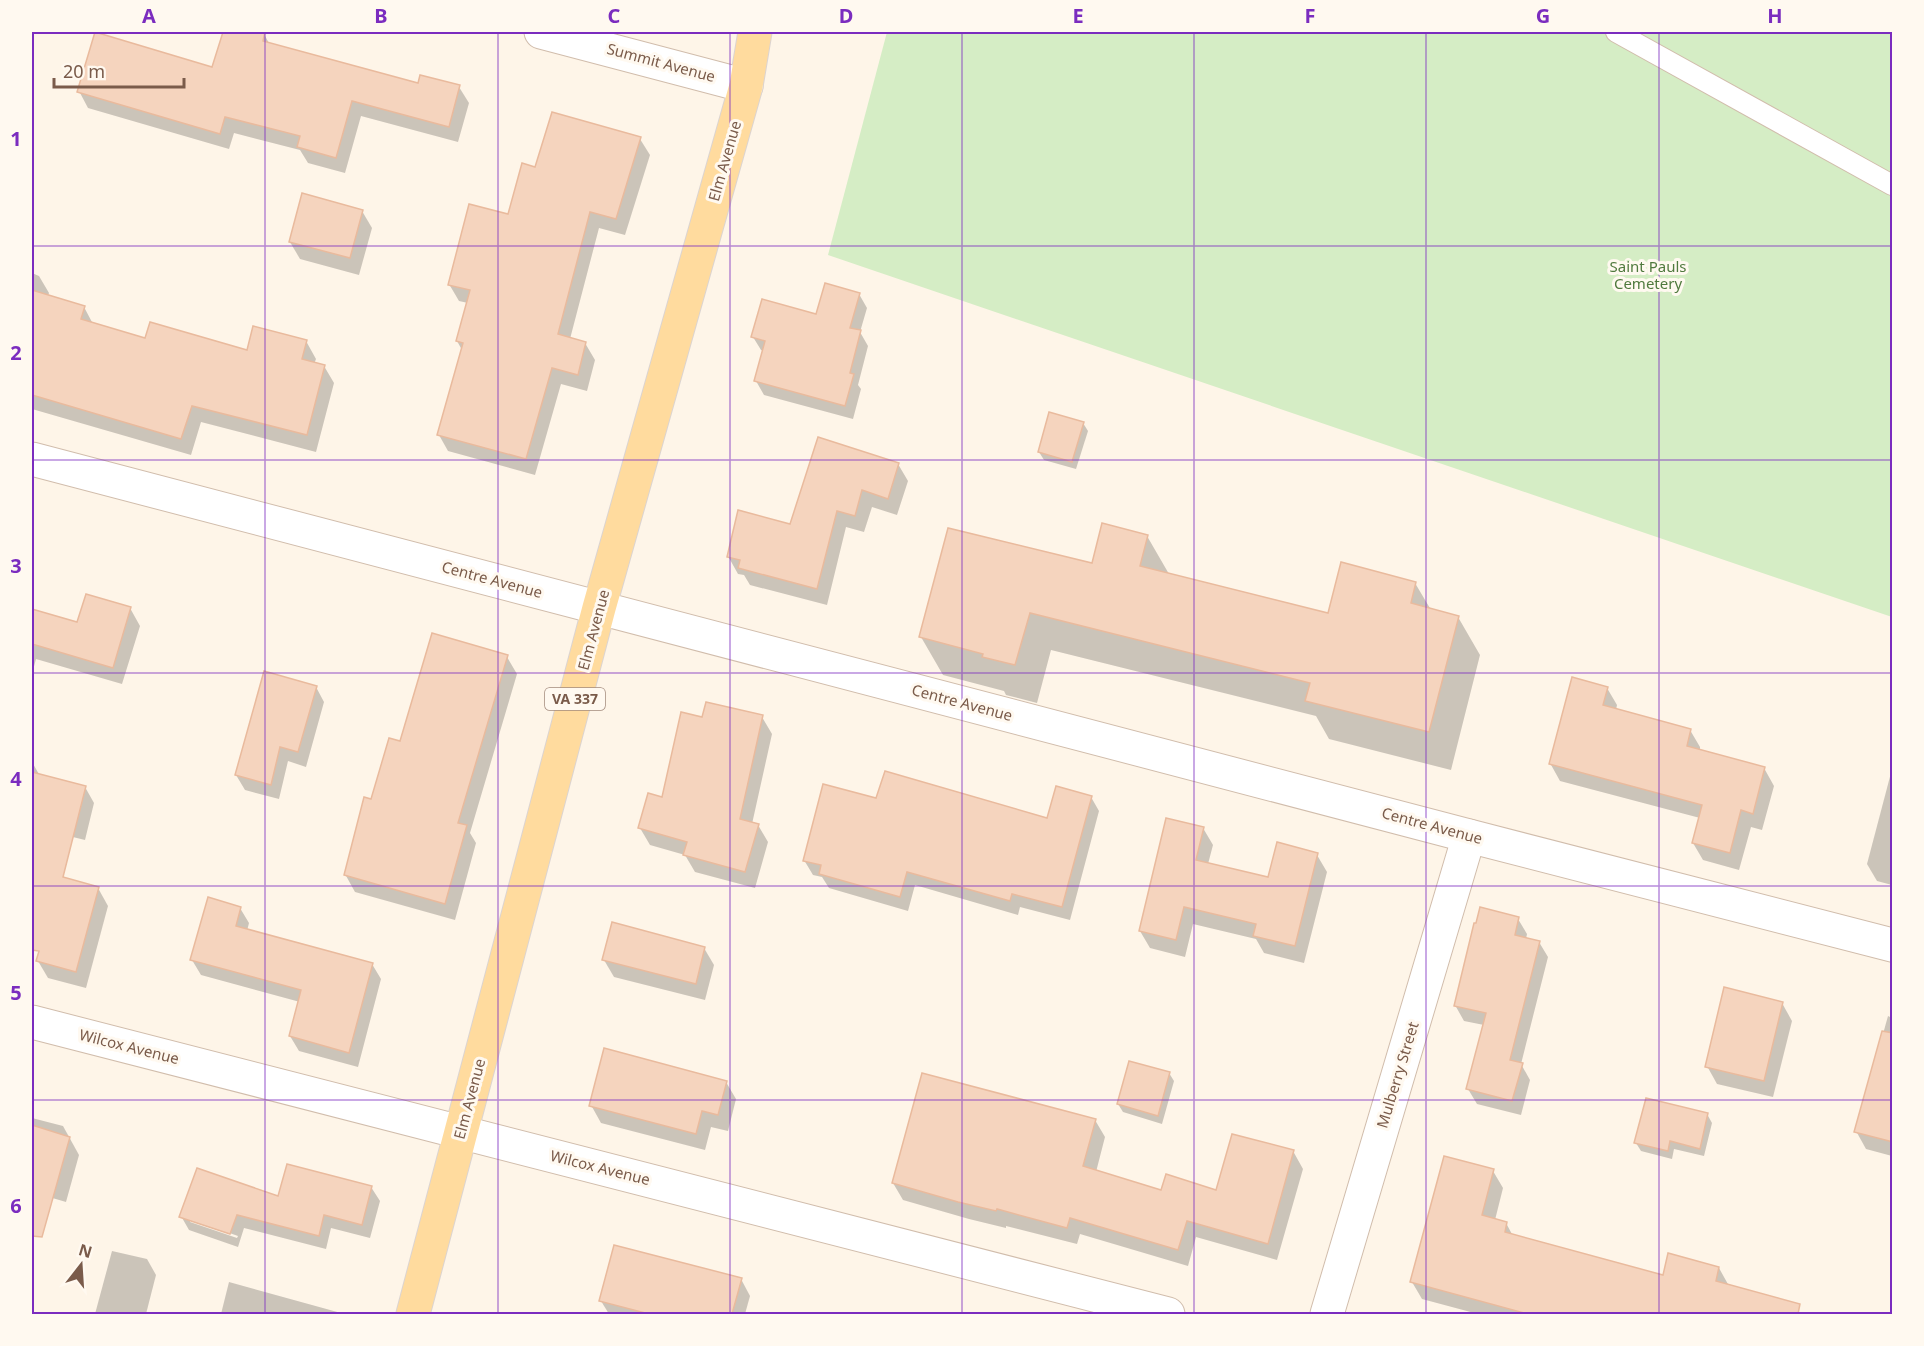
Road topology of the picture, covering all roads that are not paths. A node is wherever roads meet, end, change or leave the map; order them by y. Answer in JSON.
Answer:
{"nodes":[{"id":1,"x":542,"y":32,"type":"edge"},
{"id":2,"x":755,"y":32,"type":"edge"},
{"id":3,"x":769,"y":32,"type":"edge"},
{"id":4,"x":1616,"y":32,"type":"edge"},
{"id":5,"x":746,"y":86,"type":"junction"},
{"id":6,"x":1893,"y":184,"type":"edge"},
{"id":7,"x":32,"y":459,"type":"edge"},
{"id":8,"x":599,"y":608,"type":"junction"},
{"id":9,"x":1469,"y":836,"type":"junction"},
{"id":10,"x":1893,"y":945,"type":"edge"},
{"id":11,"x":32,"y":1022,"type":"edge"},
{"id":12,"x":461,"y":1133,"type":"junction"},
{"id":13,"x":413,"y":1314,"type":"edge"},
{"id":14,"x":1168,"y":1314,"type":"edge"},
{"id":15,"x":1327,"y":1314,"type":"edge"}],
"edges":[{"from":1,"to":5,"type":"street","name":"Summit Avenue"},
{"from":2,"to":5,"type":"main road","name":"Elm Avenue","number":"VA 337"},
{"from":3,"to":5,"type":"main road","name":"Elm Avenue","number":"VA 337"},
{"from":4,"to":6,"type":"lane"},
{"from":5,"to":8,"type":"main road","name":"Elm Avenue","number":"VA 337"},
{"from":7,"to":8,"type":"street","name":"Centre Avenue"},
{"from":8,"to":9,"type":"street","name":"Centre Avenue"},
{"from":8,"to":12,"type":"main road","name":"Elm Avenue","number":"VA 337"},
{"from":9,"to":10,"type":"street","name":"Centre Avenue"},
{"from":9,"to":15,"type":"street","name":"Mulberry Street"},
{"from":11,"to":12,"type":"street","name":"Wilcox Avenue"},
{"from":12,"to":13,"type":"main road","name":"Elm Avenue","number":"VA 337"},
{"from":12,"to":14,"type":"street","name":"Wilcox Avenue"}]}
